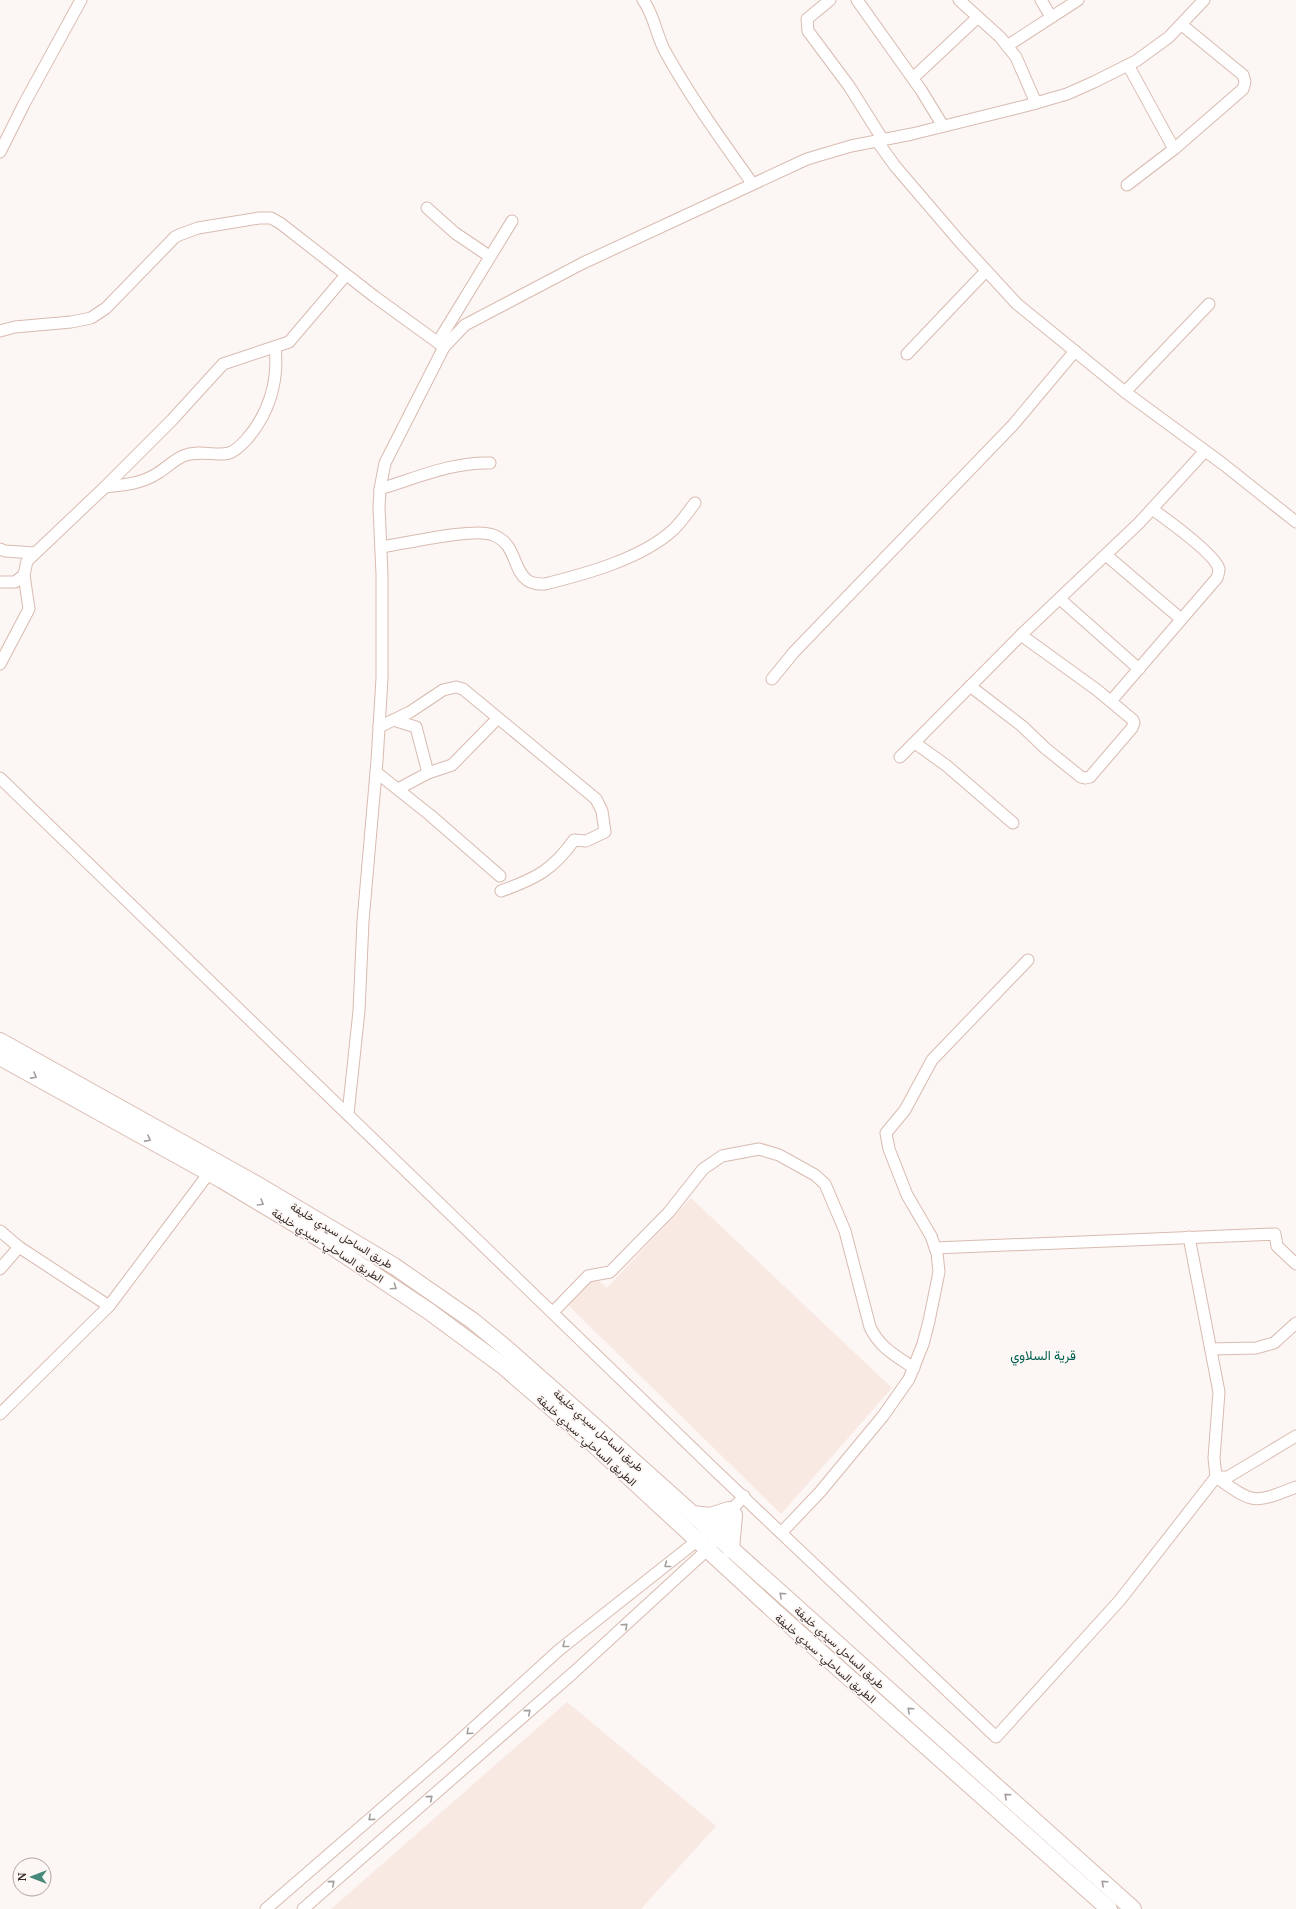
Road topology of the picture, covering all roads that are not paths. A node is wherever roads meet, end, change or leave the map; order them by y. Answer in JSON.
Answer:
{"nodes":[{"id":1,"x":81,"y":0,"type":"edge"},
{"id":2,"x":643,"y":0,"type":"edge"},
{"id":3,"x":830,"y":0,"type":"edge"},
{"id":4,"x":857,"y":0,"type":"edge"},
{"id":5,"x":959,"y":0,"type":"edge"},
{"id":6,"x":1041,"y":0,"type":"edge"},
{"id":7,"x":1078,"y":0,"type":"edge"},
{"id":8,"x":1204,"y":0,"type":"edge"},
{"id":9,"x":978,"y":17,"type":"junction"},
{"id":10,"x":1051,"y":17,"type":"junction"},
{"id":11,"x":1182,"y":25,"type":"junction"},
{"id":12,"x":1007,"y":46,"type":"junction"},
{"id":13,"x":1128,"y":65,"type":"junction"},
{"id":14,"x":913,"y":78,"type":"junction"},
{"id":15,"x":1036,"y":102,"type":"junction"},
{"id":16,"x":943,"y":126,"type":"junction"},
{"id":17,"x":880,"y":140,"type":"junction"},
{"id":18,"x":1174,"y":149,"type":"junction"},
{"id":19,"x":0,"y":152,"type":"edge"},
{"id":20,"x":752,"y":183,"type":"junction"},
{"id":21,"x":1127,"y":185,"type":"dead end"},
{"id":22,"x":427,"y":208,"type":"dead end"},
{"id":23,"x":512,"y":221,"type":"dead end"},
{"id":24,"x":489,"y":256,"type":"junction"},
{"id":25,"x":986,"y":271,"type":"junction"},
{"id":26,"x":346,"y":275,"type":"junction"},
{"id":27,"x":1209,"y":304,"type":"dead end"},
{"id":28,"x":0,"y":331,"type":"edge"},
{"id":29,"x":441,"y":344,"type":"junction"},
{"id":30,"x":275,"y":347,"type":"junction"},
{"id":31,"x":1075,"y":351,"type":"junction"},
{"id":32,"x":907,"y":354,"type":"dead end"},
{"id":33,"x":1125,"y":392,"type":"junction"},
{"id":34,"x":1205,"y":451,"type":"junction"},
{"id":35,"x":490,"y":463,"type":"dead end"},
{"id":36,"x":105,"y":487,"type":"junction"},
{"id":37,"x":380,"y":489,"type":"junction"},
{"id":38,"x":695,"y":503,"type":"dead end"},
{"id":39,"x":1152,"y":509,"type":"junction"},
{"id":40,"x":1296,"y":522,"type":"edge"},
{"id":41,"x":381,"y":547,"type":"junction"},
{"id":42,"x":0,"y":549,"type":"edge"},
{"id":43,"x":34,"y":553,"type":"junction"},
{"id":44,"x":1106,"y":555,"type":"junction"},
{"id":45,"x":24,"y":576,"type":"junction"},
{"id":46,"x":0,"y":582,"type":"edge"},
{"id":47,"x":1060,"y":599,"type":"junction"},
{"id":48,"x":1181,"y":619,"type":"junction"},
{"id":49,"x":1021,"y":635,"type":"junction"},
{"id":50,"x":0,"y":664,"type":"edge"},
{"id":51,"x":1139,"y":669,"type":"junction"},
{"id":52,"x":772,"y":679,"type":"dead end"},
{"id":53,"x":970,"y":686,"type":"junction"},
{"id":54,"x":1111,"y":701,"type":"junction"},
{"id":55,"x":497,"y":719,"type":"junction"},
{"id":56,"x":393,"y":720,"type":"junction"},
{"id":57,"x":379,"y":727,"type":"junction"},
{"id":58,"x":915,"y":743,"type":"junction"},
{"id":59,"x":900,"y":757,"type":"dead end"},
{"id":60,"x":376,"y":772,"type":"junction"},
{"id":61,"x":428,"y":773,"type":"junction"},
{"id":62,"x":0,"y":778,"type":"edge"},
{"id":63,"x":398,"y":789,"type":"junction"},
{"id":64,"x":1014,"y":823,"type":"dead end"},
{"id":65,"x":500,"y":876,"type":"dead end"},
{"id":66,"x":501,"y":891,"type":"dead end"},
{"id":67,"x":1028,"y":960,"type":"dead end"},
{"id":68,"x":0,"y":1041,"type":"edge"},
{"id":69,"x":0,"y":1057,"type":"edge"},
{"id":70,"x":348,"y":1114,"type":"junction"},
{"id":71,"x":209,"y":1173,"type":"junction"},
{"id":72,"x":0,"y":1231,"type":"edge"},
{"id":73,"x":1189,"y":1237,"type":"junction"},
{"id":74,"x":19,"y":1247,"type":"junction"},
{"id":75,"x":935,"y":1248,"type":"junction"},
{"id":76,"x":1296,"y":1264,"type":"edge"},
{"id":77,"x":0,"y":1269,"type":"edge"},
{"id":78,"x":109,"y":1306,"type":"junction"},
{"id":79,"x":553,"y":1312,"type":"junction"},
{"id":80,"x":1296,"y":1323,"type":"edge"},
{"id":81,"x":1211,"y":1349,"type":"junction"},
{"id":82,"x":914,"y":1368,"type":"junction"},
{"id":83,"x":0,"y":1414,"type":"edge"},
{"id":84,"x":1296,"y":1436,"type":"edge"},
{"id":85,"x":1216,"y":1477,"type":"junction"},
{"id":86,"x":1296,"y":1487,"type":"edge"},
{"id":87,"x":736,"y":1506,"type":"junction"},
{"id":88,"x":693,"y":1514,"type":"junction"},
{"id":89,"x":781,"y":1533,"type":"junction"},
{"id":90,"x":708,"y":1540,"type":"junction"},
{"id":91,"x":731,"y":1550,"type":"junction"},
{"id":92,"x":266,"y":1909,"type":"edge"},
{"id":93,"x":303,"y":1909,"type":"edge"},
{"id":94,"x":1110,"y":1909,"type":"edge"},
{"id":95,"x":1133,"y":1909,"type":"edge"}],
"edges":[{"from":1,"to":19,"type":"street"},
{"from":2,"to":20,"type":"street"},
{"from":3,"to":17,"type":"street"},
{"from":4,"to":14,"type":"street"},
{"from":5,"to":9,"type":"street"},
{"from":6,"to":10,"type":"street"},
{"from":7,"to":10,"type":"street"},
{"from":8,"to":11,"type":"street"},
{"from":9,"to":12,"type":"street"},
{"from":9,"to":14,"type":"street"},
{"from":10,"to":12,"type":"street"},
{"from":11,"to":13,"type":"street"},
{"from":11,"to":18,"type":"street"},
{"from":12,"to":15,"type":"street"},
{"from":13,"to":15,"type":"street"},
{"from":13,"to":18,"type":"street"},
{"from":14,"to":16,"type":"street"},
{"from":15,"to":16,"type":"street"},
{"from":16,"to":17,"type":"street"},
{"from":17,"to":20,"type":"street"},
{"from":17,"to":25,"type":"street"},
{"from":18,"to":21,"type":"street"},
{"from":20,"to":29,"type":"street"},
{"from":22,"to":24,"type":"street"},
{"from":23,"to":24,"type":"street"},
{"from":24,"to":29,"type":"street"},
{"from":25,"to":31,"type":"street"},
{"from":25,"to":32,"type":"street"},
{"from":26,"to":28,"type":"street"},
{"from":26,"to":29,"type":"street"},
{"from":26,"to":30,"type":"street"},
{"from":27,"to":33,"type":"street"},
{"from":29,"to":37,"type":"street"},
{"from":30,"to":36,"type":"street"},
{"from":30,"to":36,"type":"street"},
{"from":31,"to":33,"type":"street"},
{"from":31,"to":52,"type":"street"},
{"from":33,"to":34,"type":"street"},
{"from":34,"to":39,"type":"street"},
{"from":34,"to":40,"type":"street"},
{"from":35,"to":37,"type":"street"},
{"from":36,"to":43,"type":"street"},
{"from":37,"to":41,"type":"street"},
{"from":38,"to":41,"type":"street"},
{"from":39,"to":44,"type":"street"},
{"from":39,"to":48,"type":"street"},
{"from":41,"to":57,"type":"street"},
{"from":42,"to":43,"type":"street"},
{"from":43,"to":45,"type":"street"},
{"from":44,"to":47,"type":"street"},
{"from":44,"to":48,"type":"street"},
{"from":45,"to":46,"type":"street"},
{"from":45,"to":50,"type":"street"},
{"from":47,"to":49,"type":"street"},
{"from":47,"to":51,"type":"street"},
{"from":48,"to":51,"type":"street"},
{"from":49,"to":53,"type":"street"},
{"from":49,"to":54,"type":"street"},
{"from":51,"to":54,"type":"street"},
{"from":53,"to":54,"type":"street"},
{"from":53,"to":58,"type":"street"},
{"from":55,"to":56,"type":"street"},
{"from":55,"to":61,"type":"street"},
{"from":55,"to":66,"type":"street"},
{"from":56,"to":57,"type":"street"},
{"from":56,"to":61,"type":"street"},
{"from":57,"to":60,"type":"street"},
{"from":58,"to":59,"type":"street"},
{"from":58,"to":64,"type":"street"},
{"from":60,"to":63,"type":"street"},
{"from":60,"to":70,"type":"street"},
{"from":61,"to":63,"type":"street"},
{"from":62,"to":70,"type":"street"},
{"from":63,"to":65,"type":"street"},
{"from":67,"to":75,"type":"street"},
{"from":68,"to":88,"type":"highway","name":"طريق الساحل سيدي خليفة"},
{"from":69,"to":71,"type":"highway","name":"الطريق الساحلي- سيدي خليفة","one_way":true},
{"from":70,"to":79,"type":"street"},
{"from":71,"to":78,"type":"street"},
{"from":71,"to":90,"type":"highway","name":"الطريق الساحلي- سيدي خليفة","one_way":true},
{"from":72,"to":74,"type":"street"},
{"from":73,"to":75,"type":"street"},
{"from":73,"to":76,"type":"street"},
{"from":73,"to":81,"type":"street"},
{"from":74,"to":77,"type":"street"},
{"from":74,"to":78,"type":"street"},
{"from":75,"to":82,"type":"street"},
{"from":78,"to":83,"type":"street"},
{"from":79,"to":82,"type":"street"},
{"from":79,"to":87,"type":"street"},
{"from":80,"to":81,"type":"street"},
{"from":81,"to":85,"type":"street"},
{"from":82,"to":89,"type":"street"},
{"from":84,"to":85,"type":"street"},
{"from":85,"to":86,"type":"street"},
{"from":85,"to":89,"type":"street"},
{"from":87,"to":88,"type":"highway"},
{"from":87,"to":89,"type":"street"},
{"from":87,"to":90,"type":"street"},
{"from":87,"to":91,"type":"highway"},
{"from":88,"to":90,"type":"highway","name":"طريق الساحل سيدي خليفة"},
{"from":90,"to":91,"type":"highway","name":"طريق الساحل سيدي خليفة"},
{"from":90,"to":92,"type":"street","one_way":true},
{"from":93,"to":90,"type":"street","one_way":true},
{"from":90,"to":94,"type":"highway","name":"الطريق الساحلي- سيدي خليفة"},
{"from":95,"to":91,"type":"highway","name":"طريق الساحل سيدي خليفة","one_way":true}]}
